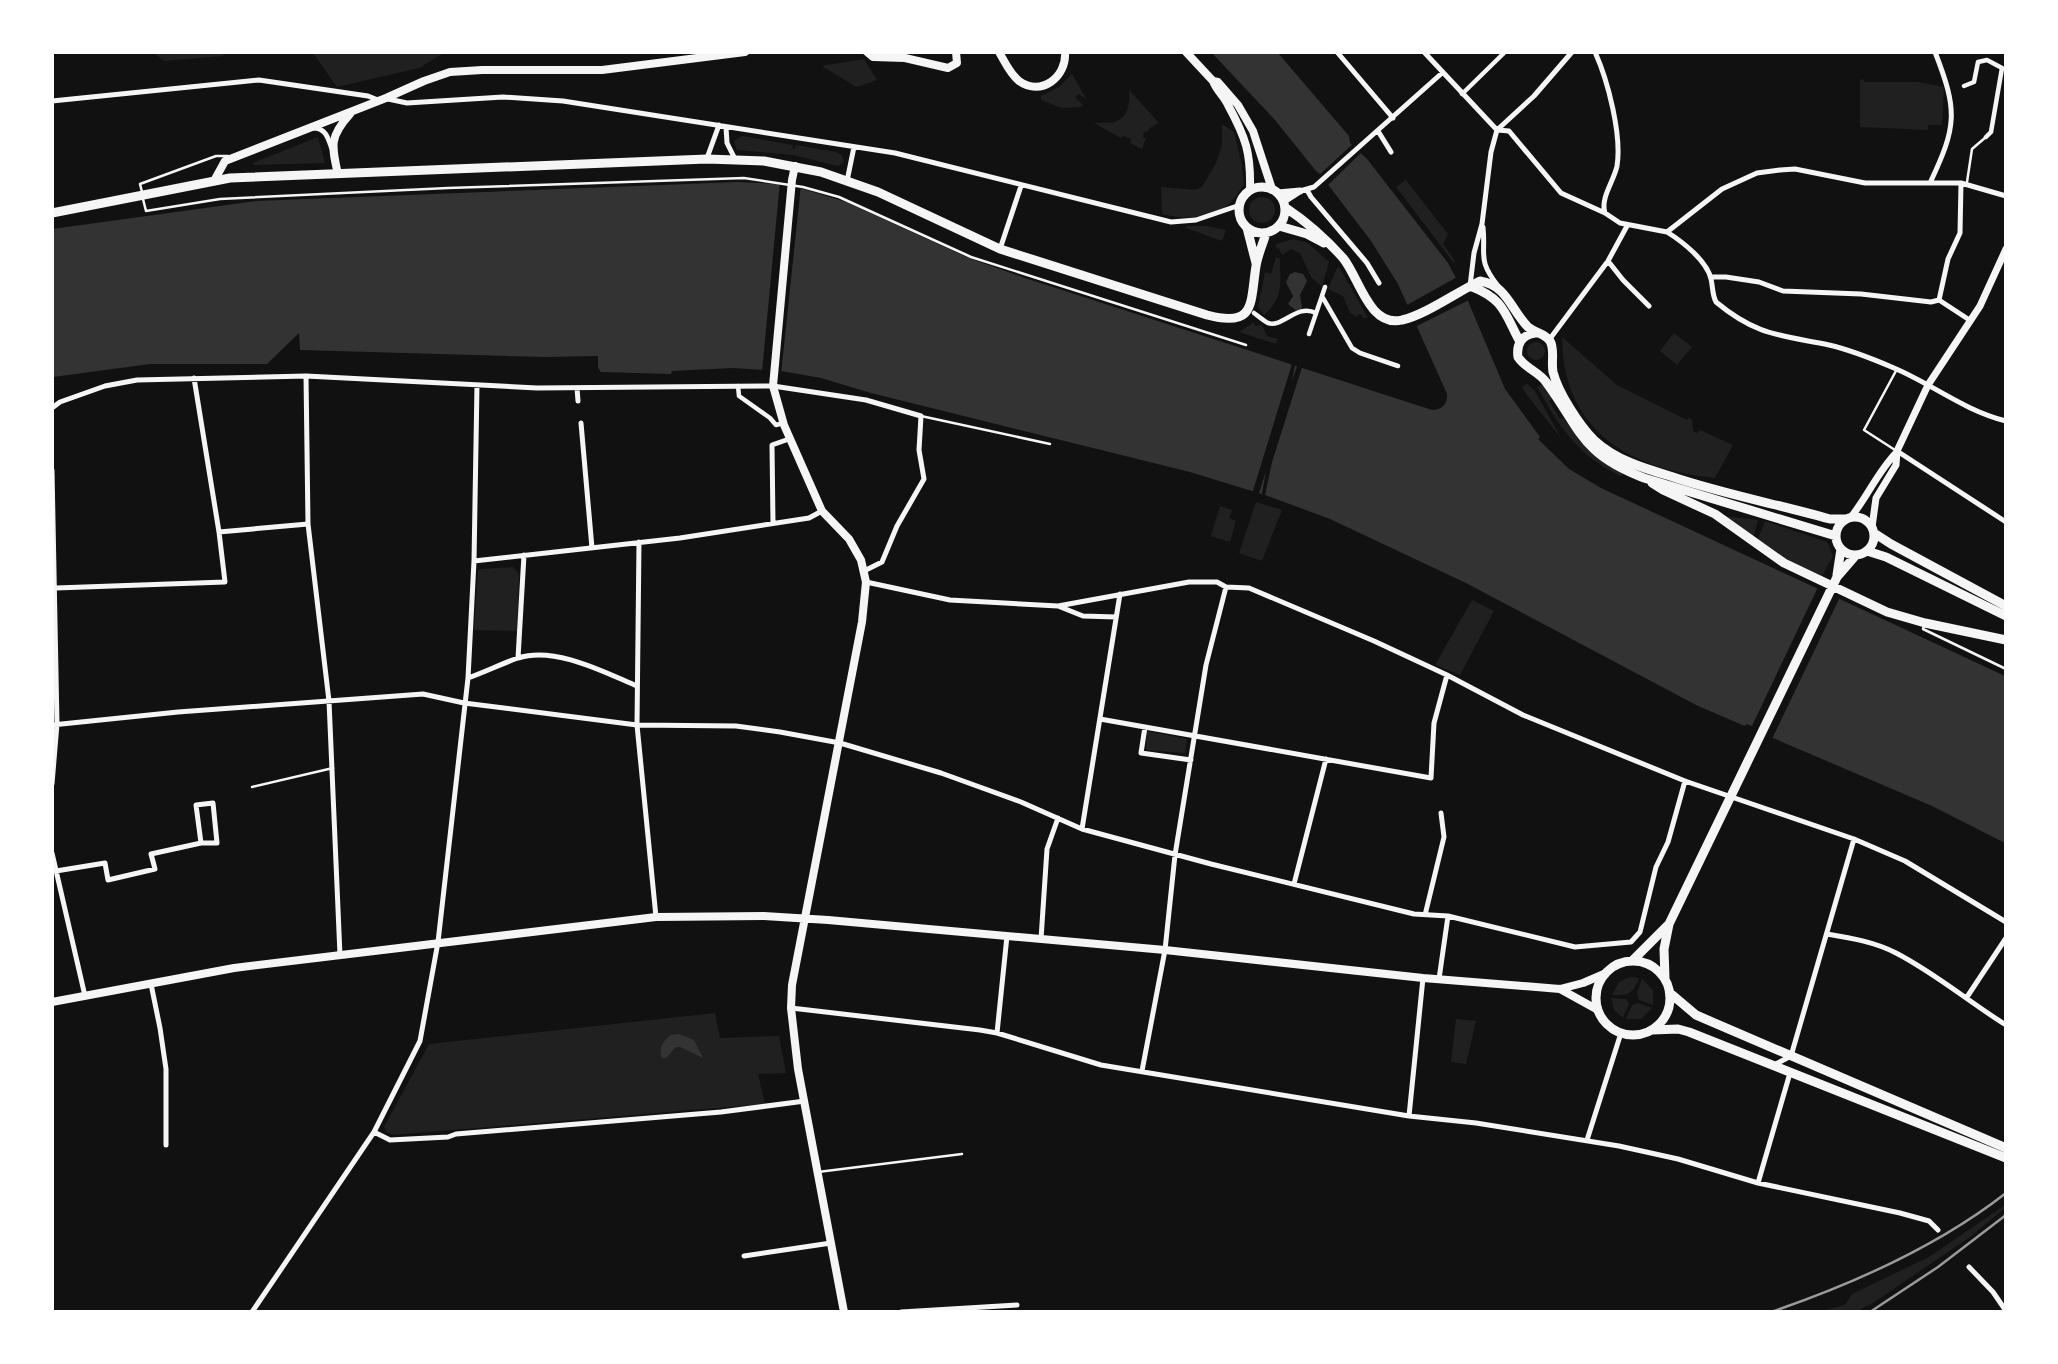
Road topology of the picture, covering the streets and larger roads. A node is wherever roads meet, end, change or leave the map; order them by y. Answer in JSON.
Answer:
{"nodes":[{"id":1,"x":745,"y":52,"type":"edge"},
{"id":2,"x":867,"y":52,"type":"edge"},
{"id":3,"x":956,"y":52,"type":"edge"},
{"id":4,"x":999,"y":52,"type":"edge"},
{"id":5,"x":1065,"y":52,"type":"edge"},
{"id":6,"x":1186,"y":52,"type":"edge"},
{"id":7,"x":1336,"y":52,"type":"edge"},
{"id":8,"x":1424,"y":52,"type":"edge"},
{"id":9,"x":1435,"y":52,"type":"edge"},
{"id":10,"x":1505,"y":52,"type":"edge"},
{"id":11,"x":1572,"y":52,"type":"edge"},
{"id":12,"x":1595,"y":52,"type":"edge"},
{"id":13,"x":1935,"y":52,"type":"edge"},
{"id":14,"x":1429,"y":58,"type":"junction"},
{"id":15,"x":1442,"y":73,"type":"junction"},
{"id":16,"x":1213,"y":81,"type":"junction"},
{"id":17,"x":1964,"y":86,"type":"dead end"},
{"id":18,"x":1999,"y":87,"type":"junction"},
{"id":19,"x":2006,"y":90,"type":"edge"},
{"id":20,"x":1462,"y":94,"type":"junction"},
{"id":21,"x":382,"y":99,"type":"junction"},
{"id":22,"x":52,"y":101,"type":"edge"},
{"id":23,"x":354,"y":110,"type":"junction"},
{"id":24,"x":1393,"y":118,"type":"junction"},
{"id":25,"x":723,"y":126,"type":"junction"},
{"id":26,"x":310,"y":128,"type":"junction"},
{"id":27,"x":1497,"y":130,"type":"junction"},
{"id":28,"x":1378,"y":131,"type":"junction"},
{"id":29,"x":1986,"y":137,"type":"road end"},
{"id":30,"x":854,"y":147,"type":"junction"},
{"id":31,"x":332,"y":149,"type":"junction"},
{"id":32,"x":1391,"y":152,"type":"dead end"},
{"id":33,"x":238,"y":156,"type":"junction"},
{"id":34,"x":707,"y":159,"type":"junction"},
{"id":35,"x":735,"y":159,"type":"junction"},
{"id":36,"x":795,"y":166,"type":"junction"},
{"id":37,"x":338,"y":174,"type":"junction"},
{"id":38,"x":230,"y":178,"type":"junction"},
{"id":39,"x":214,"y":181,"type":"junction"},
{"id":40,"x":846,"y":181,"type":"junction"},
{"id":41,"x":1930,"y":183,"type":"junction"},
{"id":42,"x":1964,"y":184,"type":"junction"},
{"id":43,"x":1021,"y":186,"type":"junction"},
{"id":44,"x":1250,"y":190,"type":"junction"},
{"id":45,"x":1304,"y":190,"type":"junction"},
{"id":46,"x":2006,"y":196,"type":"edge"},
{"id":47,"x":1280,"y":198,"type":"junction"},
{"id":48,"x":1240,"y":205,"type":"junction"},
{"id":49,"x":52,"y":213,"type":"edge"},
{"id":50,"x":1605,"y":213,"type":"junction"},
{"id":51,"x":1482,"y":224,"type":"junction"},
{"id":52,"x":1279,"y":226,"type":"junction"},
{"id":53,"x":1627,"y":226,"type":"junction"},
{"id":54,"x":1247,"y":228,"type":"junction"},
{"id":55,"x":1667,"y":232,"type":"junction"},
{"id":56,"x":1266,"y":233,"type":"junction"},
{"id":57,"x":1329,"y":244,"type":"junction"},
{"id":58,"x":1000,"y":249,"type":"junction"},
{"id":59,"x":2006,"y":249,"type":"edge"},
{"id":60,"x":1608,"y":261,"type":"junction"},
{"id":61,"x":1256,"y":263,"type":"junction"},
{"id":62,"x":1711,"y":277,"type":"junction"},
{"id":63,"x":1379,"y":283,"type":"dead end"},
{"id":64,"x":1470,"y":286,"type":"junction"},
{"id":65,"x":1325,"y":287,"type":"dead end"},
{"id":66,"x":1499,"y":288,"type":"junction"},
{"id":67,"x":1323,"y":298,"type":"junction"},
{"id":68,"x":1939,"y":300,"type":"junction"},
{"id":69,"x":1649,"y":306,"type":"dead end"},
{"id":70,"x":1254,"y":313,"type":"dead end"},
{"id":71,"x":1316,"y":313,"type":"junction"},
{"id":72,"x":1971,"y":321,"type":"junction"},
{"id":73,"x":1535,"y":333,"type":"junction"},
{"id":74,"x":1309,"y":334,"type":"dead end"},
{"id":75,"x":1549,"y":340,"type":"junction"},
{"id":76,"x":1520,"y":342,"type":"junction"},
{"id":77,"x":1551,"y":359,"type":"junction"},
{"id":78,"x":1398,"y":366,"type":"dead end"},
{"id":79,"x":1530,"y":368,"type":"junction"},
{"id":80,"x":306,"y":376,"type":"junction"},
{"id":81,"x":194,"y":377,"type":"junction"},
{"id":82,"x":773,"y":381,"type":"junction"},
{"id":83,"x":477,"y":385,"type":"junction"},
{"id":84,"x":738,"y":385,"type":"junction"},
{"id":85,"x":1928,"y":385,"type":"junction"},
{"id":86,"x":577,"y":388,"type":"junction"},
{"id":87,"x":578,"y":401,"type":"dead end"},
{"id":88,"x":52,"y":408,"type":"edge"},
{"id":89,"x":2006,"y":421,"type":"edge"},
{"id":90,"x":783,"y":422,"type":"junction"},
{"id":91,"x":580,"y":423,"type":"dead end"},
{"id":92,"x":789,"y":439,"type":"junction"},
{"id":93,"x":1897,"y":451,"type":"junction"},
{"id":94,"x":52,"y":470,"type":"edge"},
{"id":95,"x":1644,"y":478,"type":"junction"},
{"id":96,"x":822,"y":511,"type":"junction"},
{"id":97,"x":1849,"y":518,"type":"junction"},
{"id":98,"x":2006,"y":522,"type":"edge"},
{"id":99,"x":773,"y":523,"type":"junction"},
{"id":100,"x":308,"y":524,"type":"junction"},
{"id":101,"x":1873,"y":530,"type":"junction"},
{"id":102,"x":219,"y":532,"type":"junction"},
{"id":103,"x":1836,"y":536,"type":"junction"},
{"id":104,"x":639,"y":542,"type":"junction"},
{"id":105,"x":592,"y":548,"type":"junction"},
{"id":106,"x":1841,"y":549,"type":"junction"},
{"id":107,"x":1867,"y":551,"type":"junction"},
{"id":108,"x":524,"y":555,"type":"junction"},
{"id":109,"x":1856,"y":555,"type":"junction"},
{"id":110,"x":474,"y":561,"type":"junction"},
{"id":111,"x":864,"y":571,"type":"junction"},
{"id":112,"x":1837,"y":577,"type":"junction"},
{"id":113,"x":866,"y":582,"type":"junction"},
{"id":114,"x":1226,"y":587,"type":"junction"},
{"id":115,"x":56,"y":588,"type":"junction"},
{"id":116,"x":1120,"y":594,"type":"junction"},
{"id":117,"x":1058,"y":606,"type":"junction"},
{"id":118,"x":2006,"y":606,"type":"edge"},
{"id":119,"x":2006,"y":616,"type":"edge"},
{"id":120,"x":1116,"y":617,"type":"junction"},
{"id":121,"x":54,"y":629,"type":"edge"},
{"id":122,"x":2006,"y":640,"type":"edge"},
{"id":123,"x":518,"y":658,"type":"junction"},
{"id":124,"x":1447,"y":675,"type":"junction"},
{"id":125,"x":468,"y":678,"type":"junction"},
{"id":126,"x":637,"y":686,"type":"junction"},
{"id":127,"x":329,"y":701,"type":"junction"},
{"id":128,"x":464,"y":703,"type":"junction"},
{"id":129,"x":1100,"y":719,"type":"junction"},
{"id":130,"x":55,"y":724,"type":"edge"},
{"id":131,"x":638,"y":725,"type":"junction"},
{"id":132,"x":1145,"y":727,"type":"junction"},
{"id":133,"x":1195,"y":736,"type":"junction"},
{"id":134,"x":840,"y":743,"type":"junction"},
{"id":135,"x":1326,"y":759,"type":"junction"},
{"id":136,"x":1191,"y":760,"type":"junction"},
{"id":137,"x":1685,"y":781,"type":"junction"},
{"id":138,"x":52,"y":784,"type":"edge"},
{"id":139,"x":1441,"y":813,"type":"dead end"},
{"id":140,"x":1058,"y":818,"type":"junction"},
{"id":141,"x":1082,"y":829,"type":"junction"},
{"id":142,"x":1854,"y":839,"type":"junction"},
{"id":143,"x":201,"y":844,"type":"junction"},
{"id":144,"x":52,"y":853,"type":"edge"},
{"id":145,"x":1175,"y":855,"type":"junction"},
{"id":146,"x":56,"y":872,"type":"junction"},
{"id":147,"x":1294,"y":884,"type":"junction"},
{"id":148,"x":1425,"y":915,"type":"junction"},
{"id":149,"x":1448,"y":916,"type":"junction"},
{"id":150,"x":656,"y":917,"type":"junction"},
{"id":151,"x":807,"y":919,"type":"junction"},
{"id":152,"x":2006,"y":922,"type":"edge"},
{"id":153,"x":1669,"y":923,"type":"junction"},
{"id":154,"x":1827,"y":934,"type":"junction"},
{"id":155,"x":1007,"y":936,"type":"junction"},
{"id":156,"x":2006,"y":938,"type":"edge"},
{"id":157,"x":1041,"y":939,"type":"junction"},
{"id":158,"x":438,"y":942,"type":"junction"},
{"id":159,"x":1165,"y":950,"type":"junction"},
{"id":160,"x":340,"y":955,"type":"junction"},
{"id":161,"x":1633,"y":960,"type":"junction"},
{"id":162,"x":1605,"y":974,"type":"junction"},
{"id":163,"x":1423,"y":978,"type":"junction"},
{"id":164,"x":1439,"y":979,"type":"junction"},
{"id":165,"x":1665,"y":979,"type":"junction"},
{"id":166,"x":151,"y":984,"type":"junction"},
{"id":167,"x":1560,"y":989,"type":"junction"},
{"id":168,"x":1670,"y":993,"type":"junction"},
{"id":169,"x":85,"y":996,"type":"junction"},
{"id":170,"x":1967,"y":997,"type":"junction"},
{"id":171,"x":52,"y":1002,"type":"edge"},
{"id":172,"x":792,"y":1008,"type":"junction"},
{"id":173,"x":1598,"y":1010,"type":"junction"},
{"id":174,"x":2006,"y":1025,"type":"edge"},
{"id":175,"x":1652,"y":1030,"type":"junction"},
{"id":176,"x":997,"y":1033,"type":"junction"},
{"id":177,"x":1622,"y":1033,"type":"junction"},
{"id":178,"x":1791,"y":1056,"type":"junction"},
{"id":179,"x":1772,"y":1066,"type":"junction"},
{"id":180,"x":1142,"y":1071,"type":"junction"},
{"id":181,"x":1790,"y":1073,"type":"junction"},
{"id":182,"x":805,"y":1101,"type":"junction"},
{"id":183,"x":1409,"y":1116,"type":"junction"},
{"id":184,"x":374,"y":1132,"type":"junction"},
{"id":185,"x":1587,"y":1140,"type":"junction"},
{"id":186,"x":166,"y":1145,"type":"dead end"},
{"id":187,"x":2006,"y":1148,"type":"edge"},
{"id":188,"x":2006,"y":1158,"type":"edge"},
{"id":189,"x":1758,"y":1183,"type":"junction"},
{"id":190,"x":1938,"y":1230,"type":"dead end"},
{"id":191,"x":831,"y":1243,"type":"junction"},
{"id":192,"x":744,"y":1256,"type":"dead end"},
{"id":193,"x":1969,"y":1267,"type":"dead end"},
{"id":194,"x":1017,"y":1306,"type":"dead end"},
{"id":195,"x":252,"y":1311,"type":"edge"},
{"id":196,"x":844,"y":1311,"type":"edge"},
{"id":197,"x":901,"y":1311,"type":"edge"},
{"id":198,"x":2006,"y":1311,"type":"edge"}],
"edges":[{"from":1,"to":21,"type":"main road"},
{"from":2,"to":3,"type":"main road"},
{"from":4,"to":5,"type":"main road"},
{"from":6,"to":16,"type":"main road"},
{"from":7,"to":24,"type":"street"},
{"from":8,"to":14,"type":"street"},
{"from":9,"to":14,"type":"street"},
{"from":10,"to":20,"type":"street"},
{"from":11,"to":27,"type":"street"},
{"from":12,"to":50,"type":"street"},
{"from":13,"to":41,"type":"street"},
{"from":14,"to":15,"type":"street"},
{"from":15,"to":20,"type":"street"},
{"from":15,"to":24,"type":"street"},
{"from":16,"to":44,"type":"main road"},
{"from":16,"to":47,"type":"main road"},
{"from":17,"to":18,"type":"street"},
{"from":18,"to":19,"type":"street"},
{"from":18,"to":29,"type":"street"},
{"from":20,"to":27,"type":"street"},
{"from":21,"to":22,"type":"street"},
{"from":21,"to":23,"type":"main road"},
{"from":21,"to":25,"type":"street"},
{"from":23,"to":26,"type":"main road"},
{"from":23,"to":31,"type":"main road"},
{"from":24,"to":28,"type":"street"},
{"from":25,"to":30,"type":"street"},
{"from":25,"to":34,"type":"street"},
{"from":25,"to":35,"type":"street"},
{"from":26,"to":31,"type":"street"},
{"from":26,"to":33,"type":"main road"},
{"from":27,"to":50,"type":"street"},
{"from":27,"to":51,"type":"street"},
{"from":28,"to":32,"type":"street"},
{"from":28,"to":45,"type":"street"},
{"from":30,"to":40,"type":"street"},
{"from":30,"to":43,"type":"street"},
{"from":31,"to":37,"type":"main road"},
{"from":33,"to":38,"type":"main road"},
{"from":33,"to":39,"type":"main road"},
{"from":34,"to":35,"type":"main road"},
{"from":34,"to":37,"type":"main road"},
{"from":35,"to":36,"type":"main road"},
{"from":36,"to":40,"type":"main road"},
{"from":36,"to":82,"type":"main road"},
{"from":37,"to":38,"type":"main road"},
{"from":38,"to":39,"type":"main road"},
{"from":39,"to":49,"type":"main road"},
{"from":40,"to":58,"type":"main road"},
{"from":41,"to":42,"type":"street"},
{"from":41,"to":55,"type":"street"},
{"from":42,"to":46,"type":"street"},
{"from":42,"to":68,"type":"street"},
{"from":43,"to":48,"type":"street"},
{"from":43,"to":58,"type":"street"},
{"from":44,"to":47,"type":"main road"},
{"from":44,"to":48,"type":"main road"},
{"from":45,"to":47,"type":"street"},
{"from":45,"to":63,"type":"street"},
{"from":47,"to":52,"type":"main road"},
{"from":47,"to":57,"type":"main road"},
{"from":48,"to":54,"type":"main road"},
{"from":50,"to":53,"type":"street"},
{"from":51,"to":64,"type":"street"},
{"from":51,"to":66,"type":"street"},
{"from":52,"to":56,"type":"main road"},
{"from":52,"to":57,"type":"main road"},
{"from":53,"to":55,"type":"street"},
{"from":53,"to":60,"type":"street"},
{"from":54,"to":56,"type":"main road"},
{"from":54,"to":61,"type":"main road"},
{"from":55,"to":62,"type":"street"},
{"from":56,"to":61,"type":"main road"},
{"from":57,"to":64,"type":"main road"},
{"from":58,"to":61,"type":"main road"},
{"from":59,"to":72,"type":"street"},
{"from":60,"to":69,"type":"street"},
{"from":60,"to":75,"type":"street"},
{"from":62,"to":68,"type":"street"},
{"from":62,"to":85,"type":"street"},
{"from":64,"to":66,"type":"main road"},
{"from":64,"to":76,"type":"main road"},
{"from":65,"to":67,"type":"street"},
{"from":66,"to":73,"type":"main road"},
{"from":67,"to":71,"type":"street"},
{"from":67,"to":78,"type":"street"},
{"from":68,"to":72,"type":"street"},
{"from":70,"to":71,"type":"street"},
{"from":71,"to":74,"type":"street"},
{"from":72,"to":85,"type":"street"},
{"from":73,"to":75,"type":"main road"},
{"from":73,"to":76,"type":"main road"},
{"from":75,"to":77,"type":"main road"},
{"from":76,"to":79,"type":"main road"},
{"from":77,"to":79,"type":"main road"},
{"from":77,"to":97,"type":"main road"},
{"from":79,"to":95,"type":"main road"},
{"from":80,"to":81,"type":"street"},
{"from":80,"to":83,"type":"street"},
{"from":80,"to":100,"type":"street"},
{"from":81,"to":88,"type":"street"},
{"from":81,"to":102,"type":"street"},
{"from":82,"to":84,"type":"street"},
{"from":82,"to":90,"type":"main road"},
{"from":82,"to":111,"type":"street"},
{"from":83,"to":86,"type":"street"},
{"from":83,"to":110,"type":"street"},
{"from":84,"to":86,"type":"street"},
{"from":84,"to":90,"type":"street"},
{"from":85,"to":89,"type":"street"},
{"from":85,"to":93,"type":"street"},
{"from":86,"to":87,"type":"street"},
{"from":90,"to":92,"type":"main road"},
{"from":91,"to":105,"type":"street"},
{"from":92,"to":96,"type":"main road"},
{"from":92,"to":99,"type":"street"},
{"from":93,"to":97,"type":"street"},
{"from":93,"to":98,"type":"street"},
{"from":93,"to":101,"type":"street"},
{"from":94,"to":115,"type":"street"},
{"from":95,"to":103,"type":"main road"},
{"from":95,"to":122,"type":"main road"},
{"from":96,"to":99,"type":"street"},
{"from":96,"to":111,"type":"main road"},
{"from":97,"to":101,"type":"main road"},
{"from":97,"to":103,"type":"main road"},
{"from":99,"to":104,"type":"street"},
{"from":100,"to":102,"type":"street"},
{"from":100,"to":127,"type":"street"},
{"from":101,"to":107,"type":"main road"},
{"from":101,"to":118,"type":"main road"},
{"from":102,"to":115,"type":"street"},
{"from":103,"to":106,"type":"main road"},
{"from":104,"to":105,"type":"street"},
{"from":104,"to":126,"type":"street"},
{"from":105,"to":108,"type":"street"},
{"from":106,"to":109,"type":"main road"},
{"from":106,"to":112,"type":"main road"},
{"from":107,"to":109,"type":"main road"},
{"from":107,"to":119,"type":"main road"},
{"from":108,"to":110,"type":"street"},
{"from":108,"to":123,"type":"street"},
{"from":109,"to":112,"type":"main road"},
{"from":110,"to":125,"type":"street"},
{"from":111,"to":113,"type":"main road"},
{"from":112,"to":153,"type":"main road"},
{"from":113,"to":117,"type":"street"},
{"from":113,"to":134,"type":"main road"},
{"from":114,"to":116,"type":"street"},
{"from":114,"to":124,"type":"street"},
{"from":114,"to":133,"type":"street"},
{"from":115,"to":121,"type":"street"},
{"from":116,"to":117,"type":"street"},
{"from":116,"to":120,"type":"street"},
{"from":117,"to":120,"type":"street"},
{"from":120,"to":129,"type":"street"},
{"from":121,"to":130,"type":"street"},
{"from":123,"to":125,"type":"street"},
{"from":123,"to":126,"type":"street"},
{"from":124,"to":135,"type":"street"},
{"from":124,"to":137,"type":"street"},
{"from":125,"to":128,"type":"street"},
{"from":126,"to":131,"type":"street"},
{"from":127,"to":128,"type":"street"},
{"from":127,"to":130,"type":"street"},
{"from":127,"to":160,"type":"street"},
{"from":128,"to":131,"type":"street"},
{"from":128,"to":158,"type":"street"},
{"from":129,"to":132,"type":"street"},
{"from":129,"to":141,"type":"street"},
{"from":130,"to":138,"type":"street"},
{"from":131,"to":134,"type":"street"},
{"from":131,"to":150,"type":"street"},
{"from":132,"to":133,"type":"street"},
{"from":132,"to":136,"type":"street"},
{"from":133,"to":135,"type":"street"},
{"from":133,"to":136,"type":"street"},
{"from":134,"to":140,"type":"street"},
{"from":134,"to":151,"type":"main road"},
{"from":135,"to":147,"type":"street"},
{"from":136,"to":145,"type":"street"},
{"from":137,"to":142,"type":"street"},
{"from":137,"to":149,"type":"street"},
{"from":139,"to":148,"type":"street"},
{"from":140,"to":141,"type":"street"},
{"from":140,"to":157,"type":"street"},
{"from":141,"to":145,"type":"street"},
{"from":142,"to":152,"type":"street"},
{"from":142,"to":154,"type":"street"},
{"from":143,"to":143,"type":"street"},
{"from":143,"to":146,"type":"street"},
{"from":144,"to":146,"type":"street"},
{"from":145,"to":147,"type":"street"},
{"from":145,"to":159,"type":"street"},
{"from":146,"to":169,"type":"street"},
{"from":147,"to":148,"type":"street"},
{"from":148,"to":149,"type":"street"},
{"from":149,"to":164,"type":"street"},
{"from":150,"to":151,"type":"main road"},
{"from":150,"to":158,"type":"main road"},
{"from":151,"to":155,"type":"main road"},
{"from":151,"to":172,"type":"main road"},
{"from":153,"to":161,"type":"main road"},
{"from":153,"to":165,"type":"main road"},
{"from":154,"to":170,"type":"street"},
{"from":154,"to":178,"type":"street"},
{"from":155,"to":157,"type":"main road"},
{"from":155,"to":176,"type":"street"},
{"from":156,"to":170,"type":"street"},
{"from":157,"to":159,"type":"main road"},
{"from":158,"to":160,"type":"main road"},
{"from":158,"to":184,"type":"street"},
{"from":159,"to":163,"type":"main road"},
{"from":159,"to":180,"type":"street"},
{"from":160,"to":166,"type":"main road"},
{"from":161,"to":162,"type":"main road"},
{"from":161,"to":165,"type":"main road"},
{"from":162,"to":167,"type":"main road"},
{"from":162,"to":173,"type":"main road"},
{"from":163,"to":164,"type":"main road"},
{"from":163,"to":183,"type":"street"},
{"from":164,"to":167,"type":"main road"},
{"from":165,"to":168,"type":"main road"},
{"from":166,"to":169,"type":"main road"},
{"from":166,"to":186,"type":"street"},
{"from":167,"to":173,"type":"main road"},
{"from":168,"to":175,"type":"main road"},
{"from":168,"to":178,"type":"main road"},
{"from":169,"to":171,"type":"main road"},
{"from":170,"to":174,"type":"street"},
{"from":172,"to":176,"type":"street"},
{"from":172,"to":182,"type":"main road"},
{"from":173,"to":177,"type":"main road"},
{"from":175,"to":177,"type":"main road"},
{"from":175,"to":179,"type":"main road"},
{"from":176,"to":180,"type":"street"},
{"from":177,"to":185,"type":"street"},
{"from":178,"to":179,"type":"street"},
{"from":178,"to":187,"type":"main road"},
{"from":179,"to":181,"type":"main road"},
{"from":180,"to":183,"type":"street"},
{"from":181,"to":188,"type":"main road"},
{"from":181,"to":189,"type":"street"},
{"from":182,"to":184,"type":"street"},
{"from":182,"to":191,"type":"main road"},
{"from":183,"to":185,"type":"street"},
{"from":184,"to":195,"type":"street"},
{"from":185,"to":189,"type":"street"},
{"from":189,"to":190,"type":"street"},
{"from":191,"to":192,"type":"street"},
{"from":191,"to":196,"type":"main road"},
{"from":193,"to":198,"type":"street"},
{"from":194,"to":197,"type":"street"}]}
